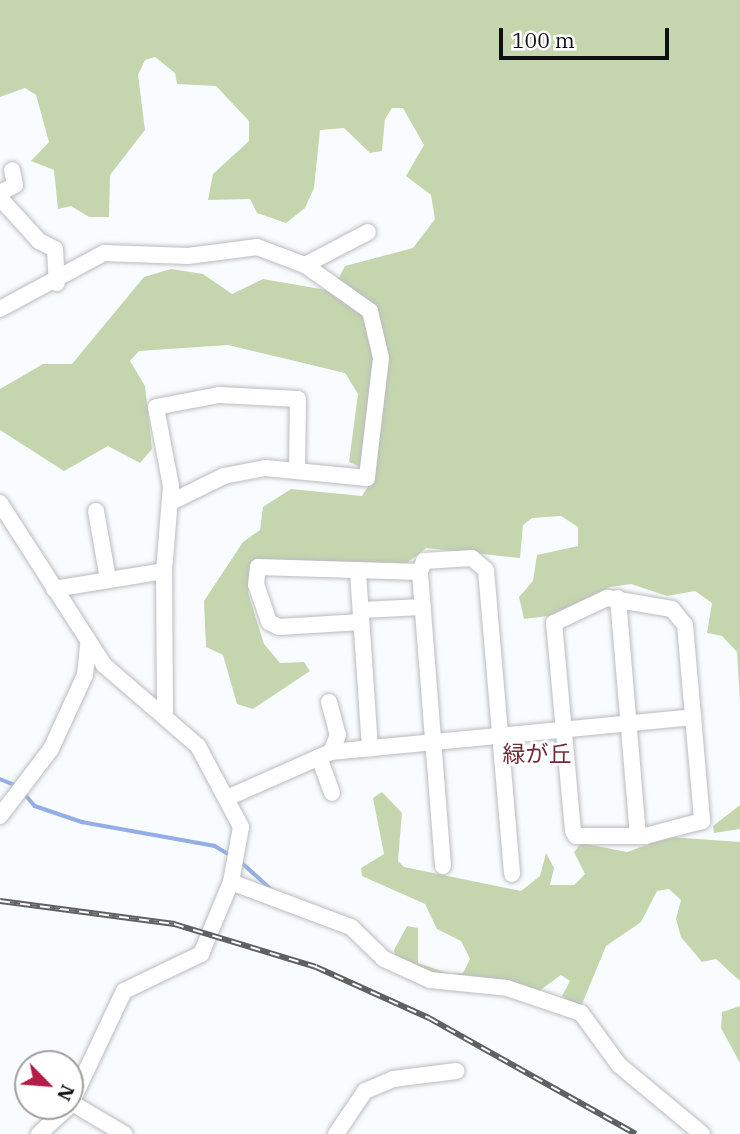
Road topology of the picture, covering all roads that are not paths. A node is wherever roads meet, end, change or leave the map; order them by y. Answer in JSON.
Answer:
{"nodes":[{"id":1,"x":12,"y":170,"type":"dead end"},
{"id":2,"x":0,"y":193,"type":"edge"},
{"id":3,"x":0,"y":198,"type":"edge"},
{"id":4,"x":368,"y":232,"type":"dead end"},
{"id":5,"x":305,"y":265,"type":"junction"},
{"id":6,"x":57,"y":283,"type":"junction"},
{"id":7,"x":0,"y":309,"type":"edge"},
{"id":8,"x":298,"y":470,"type":"junction"},
{"id":9,"x":171,"y":502,"type":"junction"},
{"id":10,"x":0,"y":503,"type":"edge"},
{"id":11,"x":96,"y":511,"type":"dead end"},
{"id":12,"x":164,"y":571,"type":"junction"},
{"id":13,"x":358,"y":572,"type":"junction"},
{"id":14,"x":421,"y":572,"type":"junction"},
{"id":15,"x":108,"y":579,"type":"junction"},
{"id":16,"x":54,"y":589,"type":"junction"},
{"id":17,"x":618,"y":598,"type":"junction"},
{"id":18,"x":423,"y":607,"type":"junction"},
{"id":19,"x":361,"y":616,"type":"junction"},
{"id":20,"x":88,"y":644,"type":"junction"},
{"id":21,"x":329,"y":702,"type":"dead end"},
{"id":22,"x":165,"y":712,"type":"junction"},
{"id":23,"x":693,"y":717,"type":"junction"},
{"id":24,"x":629,"y":723,"type":"junction"},
{"id":25,"x":565,"y":729,"type":"junction"},
{"id":26,"x":500,"y":737,"type":"junction"},
{"id":27,"x":434,"y":745,"type":"junction"},
{"id":28,"x":370,"y":749,"type":"junction"},
{"id":29,"x":325,"y":755,"type":"junction"},
{"id":30,"x":332,"y":793,"type":"dead end"},
{"id":31,"x":228,"y":798,"type":"junction"},
{"id":32,"x":0,"y":817,"type":"edge"},
{"id":33,"x":638,"y":836,"type":"junction"},
{"id":34,"x":443,"y":866,"type":"dead end"},
{"id":35,"x":512,"y":874,"type":"dead end"},
{"id":36,"x":231,"y":882,"type":"junction"},
{"id":37,"x":456,"y":1071,"type":"dead end"},
{"id":38,"x":84,"y":1077,"type":"edge"},
{"id":39,"x":84,"y":1112,"type":"edge"},
{"id":40,"x":54,"y":1120,"type":"edge"},
{"id":41,"x":38,"y":1134,"type":"edge"},
{"id":42,"x":124,"y":1134,"type":"edge"},
{"id":43,"x":335,"y":1134,"type":"edge"},
{"id":44,"x":702,"y":1134,"type":"edge"}],
"edges":[{"from":1,"to":2,"type":"street"},
{"from":3,"to":6,"type":"street"},
{"from":4,"to":5,"type":"street"},
{"from":5,"to":6,"type":"street"},
{"from":5,"to":8,"type":"street"},
{"from":6,"to":7,"type":"street"},
{"from":8,"to":9,"type":"street"},
{"from":8,"to":9,"type":"street"},
{"from":9,"to":12,"type":"street"},
{"from":10,"to":16,"type":"street"},
{"from":11,"to":15,"type":"street"},
{"from":12,"to":15,"type":"street"},
{"from":12,"to":22,"type":"street"},
{"from":13,"to":14,"type":"street"},
{"from":13,"to":19,"type":"street"},
{"from":13,"to":19,"type":"street"},
{"from":14,"to":18,"type":"street"},
{"from":14,"to":26,"type":"street"},
{"from":15,"to":16,"type":"street"},
{"from":16,"to":20,"type":"street"},
{"from":17,"to":23,"type":"street"},
{"from":17,"to":24,"type":"street"},
{"from":17,"to":25,"type":"street"},
{"from":18,"to":19,"type":"street"},
{"from":18,"to":27,"type":"street"},
{"from":19,"to":28,"type":"street"},
{"from":20,"to":22,"type":"street"},
{"from":20,"to":32,"type":"street"},
{"from":21,"to":29,"type":"street"},
{"from":22,"to":31,"type":"street"},
{"from":23,"to":24,"type":"street"},
{"from":23,"to":33,"type":"street"},
{"from":24,"to":25,"type":"street"},
{"from":24,"to":33,"type":"street"},
{"from":25,"to":26,"type":"street"},
{"from":25,"to":33,"type":"street"},
{"from":26,"to":27,"type":"street"},
{"from":26,"to":35,"type":"street"},
{"from":27,"to":28,"type":"street"},
{"from":27,"to":34,"type":"street"},
{"from":28,"to":29,"type":"street"},
{"from":29,"to":30,"type":"street"},
{"from":29,"to":31,"type":"street"},
{"from":31,"to":36,"type":"street"},
{"from":36,"to":38,"type":"street"},
{"from":36,"to":44,"type":"street"},
{"from":37,"to":43,"type":"street"},
{"from":39,"to":42,"type":"street"},
{"from":40,"to":41,"type":"street"}]}
